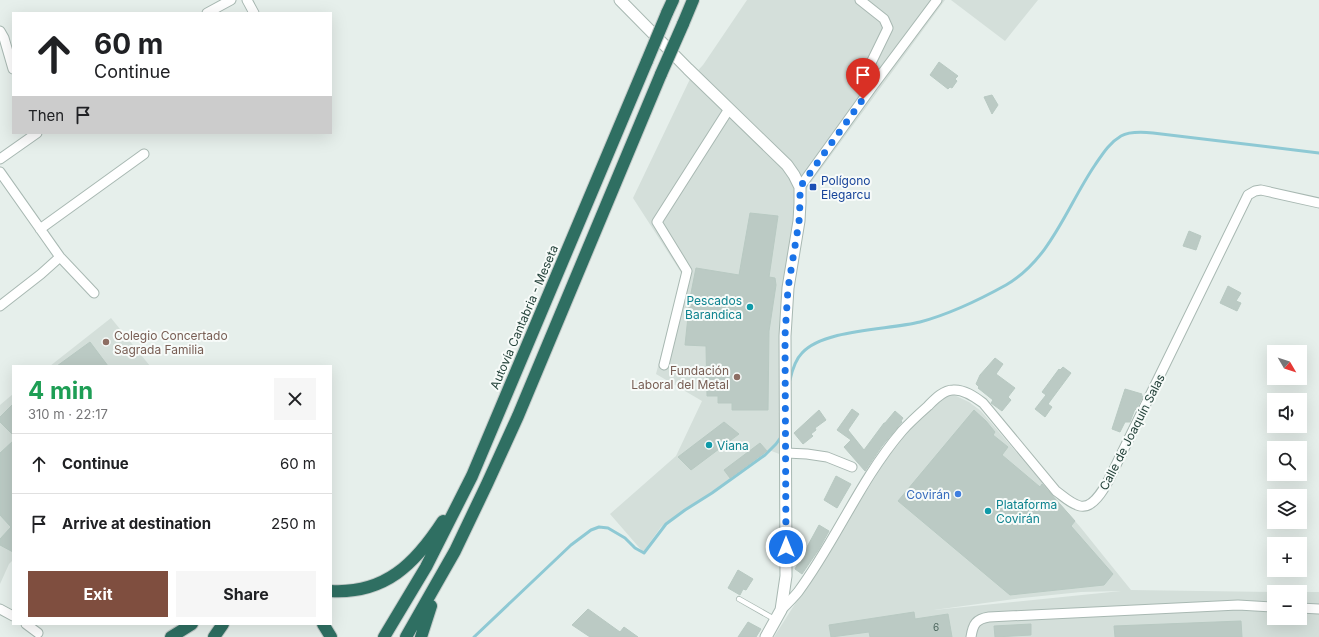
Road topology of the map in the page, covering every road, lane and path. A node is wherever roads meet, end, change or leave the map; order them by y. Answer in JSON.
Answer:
{"nodes":[{"id":1,"x":231,"y":0,"type":"edge"},
{"id":2,"x":247,"y":0,"type":"edge"},
{"id":3,"x":620,"y":0,"type":"edge"},
{"id":4,"x":673,"y":0,"type":"edge"},
{"id":5,"x":693,"y":0,"type":"edge"},
{"id":6,"x":860,"y":0,"type":"edge"},
{"id":7,"x":937,"y":0,"type":"edge"},
{"id":8,"x":209,"y":12,"type":"edge"},
{"id":9,"x":253,"y":12,"type":"edge"},
{"id":10,"x":0,"y":31,"type":"edge"},
{"id":11,"x":12,"y":66,"type":"edge"},
{"id":12,"x":872,"y":87,"type":"junction"},
{"id":13,"x":729,"y":109,"type":"junction"},
{"id":14,"x":36,"y":134,"type":"edge"},
{"id":15,"x":144,"y":154,"type":"dead end"},
{"id":16,"x":0,"y":159,"type":"edge"},
{"id":17,"x":0,"y":172,"type":"edge"},
{"id":18,"x":800,"y":187,"type":"junction"},
{"id":19,"x":1319,"y":203,"type":"edge"},
{"id":20,"x":40,"y":229,"type":"junction"},
{"id":21,"x":60,"y":257,"type":"junction"},
{"id":22,"x":94,"y":293,"type":"dead end"},
{"id":23,"x":0,"y":306,"type":"edge"},
{"id":24,"x":664,"y":365,"type":"dead end"},
{"id":25,"x":786,"y":453,"type":"junction"},
{"id":26,"x":852,"y":467,"type":"dead end"},
{"id":27,"x":472,"y":476,"type":"junction"},
{"id":28,"x":455,"y":551,"type":"junction"},
{"id":29,"x":332,"y":591,"type":"edge"},
{"id":30,"x":739,"y":599,"type":"dead end"},
{"id":31,"x":1267,"y":607,"type":"edge"},
{"id":32,"x":1307,"y":608,"type":"edge"},
{"id":33,"x":0,"y":609,"type":"edge"},
{"id":34,"x":1319,"y":609,"type":"edge"},
{"id":35,"x":781,"y":610,"type":"junction"},
{"id":36,"x":12,"y":615,"type":"edge"},
{"id":37,"x":776,"y":620,"type":"junction"},
{"id":38,"x":28,"y":625,"type":"edge"},
{"id":39,"x":190,"y":625,"type":"edge"},
{"id":40,"x":222,"y":625,"type":"edge"},
{"id":41,"x":324,"y":625,"type":"edge"},
{"id":42,"x":38,"y":632,"type":"dead end"},
{"id":43,"x":171,"y":637,"type":"edge"},
{"id":44,"x":214,"y":637,"type":"edge"},
{"id":45,"x":332,"y":637,"type":"edge"},
{"id":46,"x":384,"y":637,"type":"edge"},
{"id":47,"x":406,"y":637,"type":"edge"},
{"id":48,"x":421,"y":637,"type":"edge"},
{"id":49,"x":766,"y":637,"type":"edge"},
{"id":50,"x":971,"y":637,"type":"edge"}],
"edges":[{"from":1,"to":8,"type":"street"},
{"from":2,"to":9,"type":"street"},
{"from":3,"to":13,"type":"street"},
{"from":4,"to":27,"type":"highway","name":"Autovía Cantabria - Meseta","bridge":true},
{"from":5,"to":28,"type":"highway","bridge":true},
{"from":6,"to":12,"type":"street"},
{"from":7,"to":12,"type":"street"},
{"from":10,"to":11,"type":"street"},
{"from":12,"to":18,"type":"street"},
{"from":13,"to":18,"type":"street"},
{"from":13,"to":24,"type":"street"},
{"from":14,"to":16,"type":"street"},
{"from":15,"to":20,"type":"street"},
{"from":17,"to":20,"type":"street"},
{"from":18,"to":25,"type":"street","name":"Calle de Joaquín Salas"},
{"from":19,"to":35,"type":"street","name":"Calle de Joaquín Salas"},
{"from":20,"to":21,"type":"street"},
{"from":21,"to":22,"type":"street"},
{"from":21,"to":23,"type":"street"},
{"from":25,"to":26,"type":"street"},
{"from":25,"to":35,"type":"street","name":"Calle de Joaquín Salas"},
{"from":27,"to":29,"type":"highway"},
{"from":27,"to":46,"type":"highway","name":"Autovía Cantabria - Meseta"},
{"from":28,"to":47,"type":"highway"},
{"from":28,"to":48,"type":"highway"},
{"from":30,"to":37,"type":"lane"},
{"from":31,"to":50,"type":"street"},
{"from":32,"to":34,"type":"street"},
{"from":33,"to":36,"type":"street"},
{"from":35,"to":37,"type":"street","name":"Calle de Joaquín Salas"},
{"from":37,"to":49,"type":"street","name":"Calle de Joaquín Salas"},
{"from":38,"to":42,"type":"street"},
{"from":39,"to":43,"type":"highway"},
{"from":40,"to":44,"type":"highway"},
{"from":41,"to":45,"type":"highway"}]}
